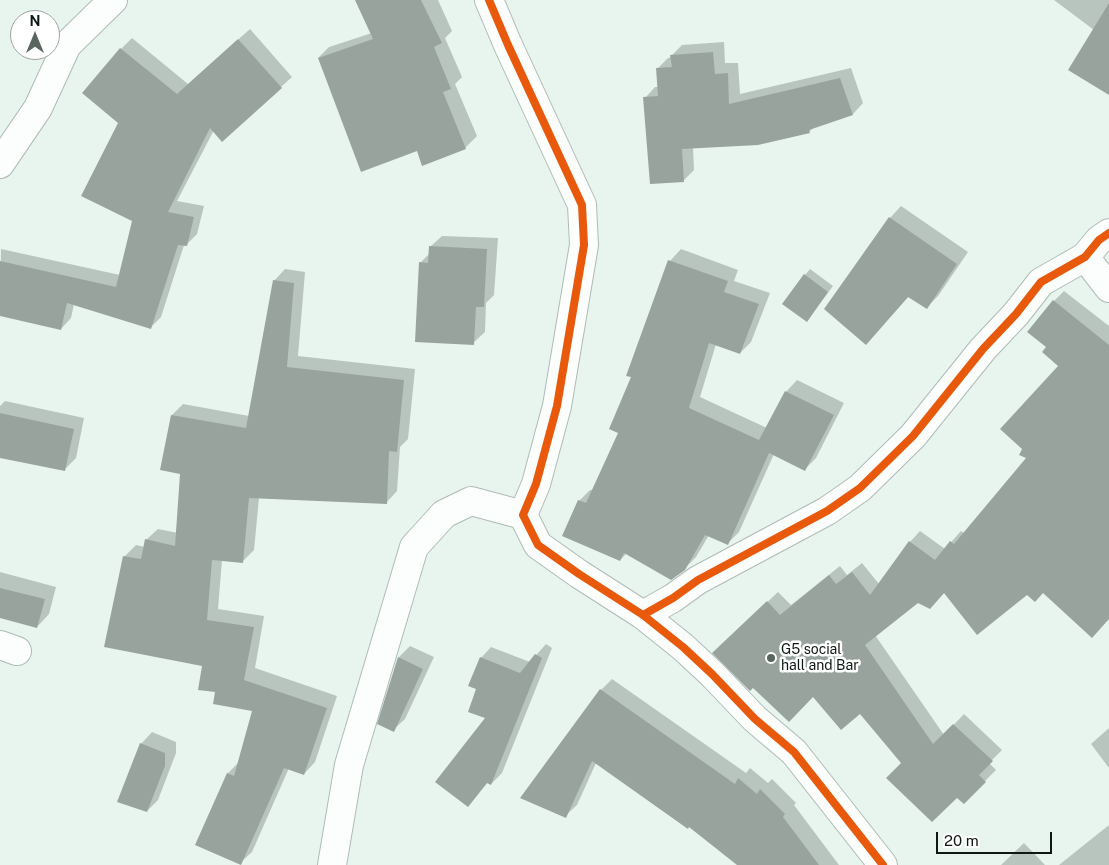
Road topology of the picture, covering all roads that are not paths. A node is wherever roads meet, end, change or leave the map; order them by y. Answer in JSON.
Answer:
{"nodes":[{"id":1,"x":114,"y":0,"type":"edge"},
{"id":2,"x":489,"y":0,"type":"edge"},
{"id":3,"x":0,"y":164,"type":"edge"},
{"id":4,"x":1109,"y":233,"type":"edge"},
{"id":5,"x":1085,"y":257,"type":"junction"},
{"id":6,"x":1109,"y":288,"type":"edge"},
{"id":7,"x":523,"y":515,"type":"junction"},
{"id":8,"x":643,"y":615,"type":"junction"},
{"id":9,"x":332,"y":865,"type":"edge"},
{"id":10,"x":883,"y":865,"type":"edge"}],
"edges":[{"from":1,"to":3,"type":"street"},
{"from":2,"to":7,"type":"street"},
{"from":4,"to":5,"type":"street"},
{"from":5,"to":6,"type":"street"},
{"from":5,"to":8,"type":"street"},
{"from":7,"to":8,"type":"street"},
{"from":7,"to":9,"type":"street"},
{"from":8,"to":10,"type":"street"}]}
